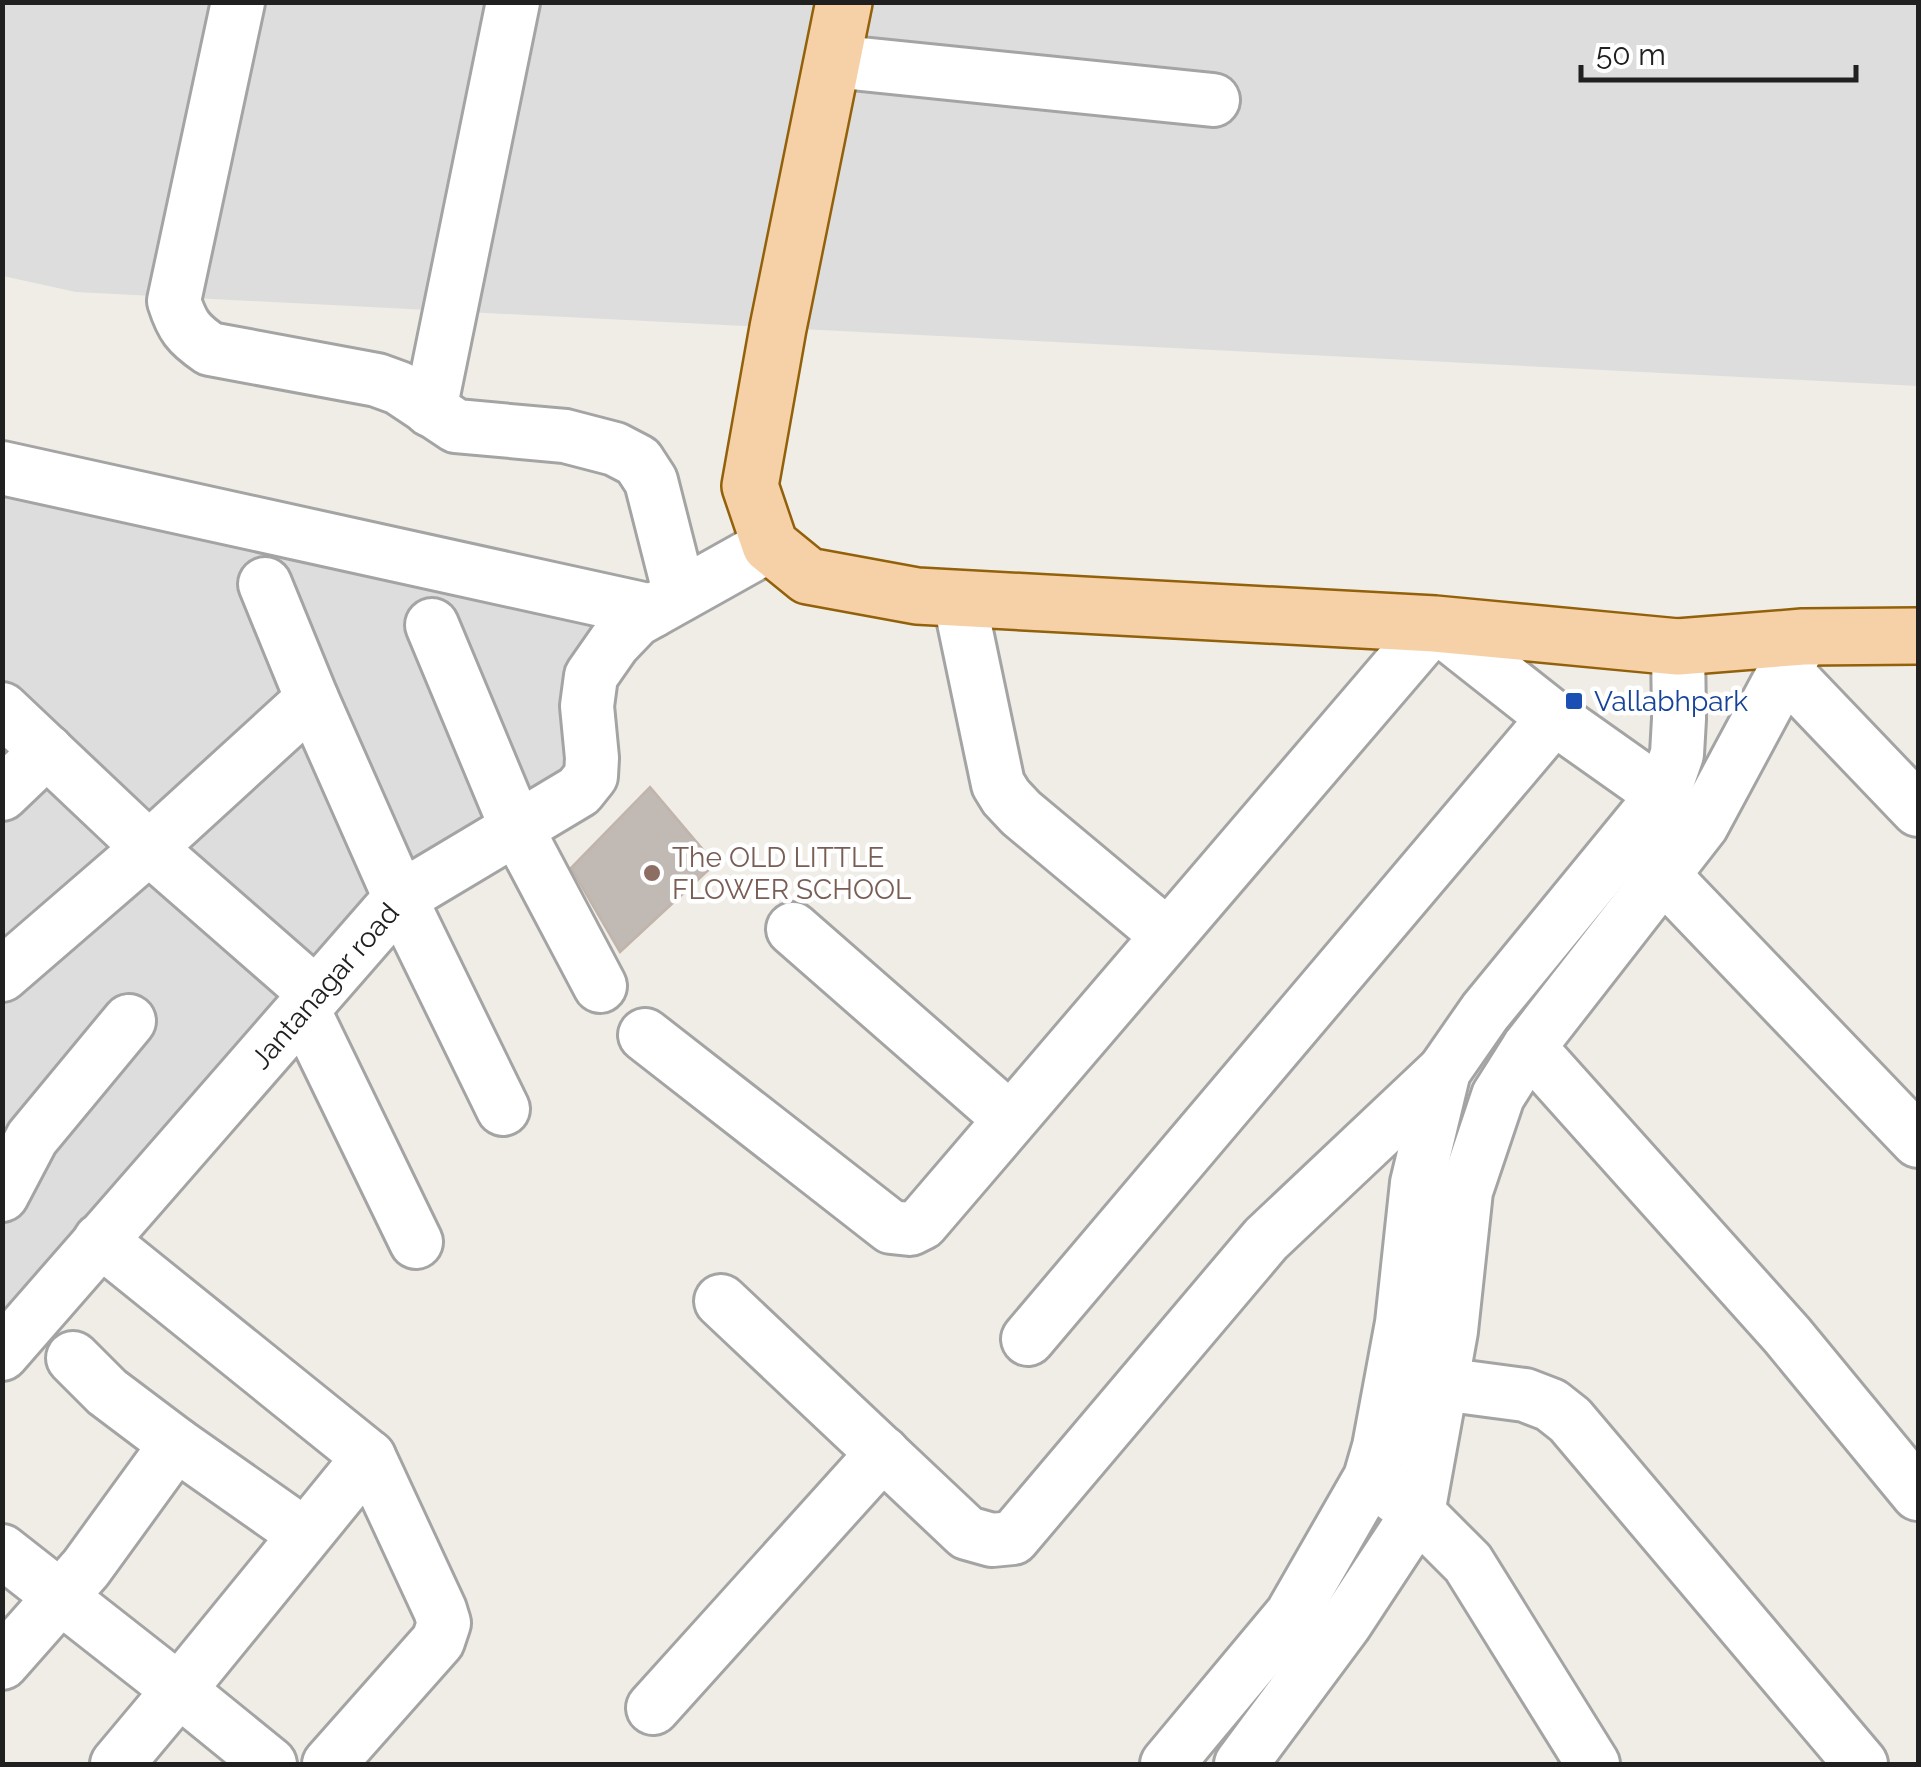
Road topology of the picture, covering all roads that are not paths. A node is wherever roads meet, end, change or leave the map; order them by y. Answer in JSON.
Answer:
{"nodes":[{"id":1,"x":238,"y":2,"type":"edge"},
{"id":2,"x":513,"y":2,"type":"edge"},
{"id":3,"x":844,"y":2,"type":"edge"},
{"id":4,"x":832,"y":61,"type":"junction"},
{"id":5,"x":1213,"y":100,"type":"dead end"},
{"id":6,"x":430,"y":410,"type":"junction"},
{"id":7,"x":2,"y":468,"type":"edge"},
{"id":8,"x":770,"y":545,"type":"junction"},
{"id":9,"x":265,"y":584,"type":"dead end"},
{"id":10,"x":959,"y":598,"type":"junction"},
{"id":11,"x":666,"y":603,"type":"junction"},
{"id":12,"x":1434,"y":624,"type":"junction"},
{"id":13,"x":432,"y":625,"type":"dead end"},
{"id":14,"x":1918,"y":636,"type":"edge"},
{"id":15,"x":1678,"y":647,"type":"junction"},
{"id":16,"x":1794,"y":654,"type":"junction"},
{"id":17,"x":312,"y":699,"type":"junction"},
{"id":18,"x":2,"y":709,"type":"edge"},
{"id":19,"x":1554,"y":718,"type":"junction"},
{"id":20,"x":47,"y":751,"type":"junction"},
{"id":21,"x":2,"y":794,"type":"edge"},
{"id":22,"x":1663,"y":794,"type":"junction"},
{"id":23,"x":1918,"y":810,"type":"edge"},
{"id":24,"x":517,"y":828,"type":"junction"},
{"id":25,"x":149,"y":848,"type":"junction"},
{"id":26,"x":1663,"y":875,"type":"junction"},
{"id":27,"x":400,"y":898,"type":"junction"},
{"id":28,"x":793,"y":929,"type":"dead end"},
{"id":29,"x":1167,"y":935,"type":"junction"},
{"id":30,"x":2,"y":975,"type":"edge"},
{"id":31,"x":600,"y":986,"type":"dead end"},
{"id":32,"x":310,"y":1002,"type":"junction"},
{"id":33,"x":128,"y":1021,"type":"dead end"},
{"id":34,"x":645,"y":1036,"type":"dead end"},
{"id":35,"x":1529,"y":1047,"type":"junction"},
{"id":36,"x":1444,"y":1070,"type":"junction"},
{"id":37,"x":503,"y":1109,"type":"dead end"},
{"id":38,"x":1010,"y":1119,"type":"junction"},
{"id":39,"x":1918,"y":1141,"type":"edge"},
{"id":40,"x":2,"y":1195,"type":"edge"},
{"id":41,"x":100,"y":1240,"type":"junction"},
{"id":42,"x":416,"y":1242,"type":"dead end"},
{"id":43,"x":1436,"y":1243,"type":"junction"},
{"id":44,"x":721,"y":1302,"type":"dead end"},
{"id":45,"x":1028,"y":1339,"type":"dead end"},
{"id":46,"x":2,"y":1354,"type":"edge"},
{"id":47,"x":73,"y":1358,"type":"dead end"},
{"id":48,"x":1442,"y":1384,"type":"junction"},
{"id":49,"x":176,"y":1444,"type":"junction"},
{"id":50,"x":882,"y":1453,"type":"junction"},
{"id":51,"x":369,"y":1457,"type":"junction"},
{"id":52,"x":1370,"y":1478,"type":"junction"},
{"id":53,"x":1918,"y":1494,"type":"edge"},
{"id":54,"x":1418,"y":1512,"type":"junction"},
{"id":55,"x":304,"y":1534,"type":"junction"},
{"id":56,"x":2,"y":1550,"type":"edge"},
{"id":57,"x":61,"y":1597,"type":"junction"},
{"id":58,"x":2,"y":1663,"type":"edge"},
{"id":59,"x":179,"y":1690,"type":"junction"},
{"id":60,"x":653,"y":1708,"type":"dead end"},
{"id":61,"x":117,"y":1764,"type":"edge"},
{"id":62,"x":270,"y":1764,"type":"edge"},
{"id":63,"x":328,"y":1764,"type":"edge"},
{"id":64,"x":1167,"y":1764,"type":"edge"},
{"id":65,"x":1241,"y":1764,"type":"edge"},
{"id":66,"x":1593,"y":1764,"type":"edge"},
{"id":67,"x":1861,"y":1764,"type":"edge"}],
"edges":[{"from":1,"to":6,"type":"street"},
{"from":2,"to":6,"type":"street"},
{"from":3,"to":4,"type":"main road"},
{"from":4,"to":5,"type":"street"},
{"from":4,"to":8,"type":"main road"},
{"from":6,"to":11,"type":"street"},
{"from":7,"to":11,"type":"street"},
{"from":8,"to":10,"type":"main road"},
{"from":8,"to":11,"type":"street","name":"Jantanagar road"},
{"from":9,"to":17,"type":"street"},
{"from":10,"to":12,"type":"main road"},
{"from":10,"to":29,"type":"street"},
{"from":11,"to":24,"type":"street","name":"Jantanagar road"},
{"from":12,"to":15,"type":"main road"},
{"from":12,"to":19,"type":"street"},
{"from":12,"to":29,"type":"street"},
{"from":13,"to":24,"type":"street"},
{"from":14,"to":16,"type":"main road"},
{"from":15,"to":16,"type":"main road"},
{"from":15,"to":22,"type":"street"},
{"from":16,"to":23,"type":"street"},
{"from":16,"to":26,"type":"street"},
{"from":17,"to":25,"type":"street"},
{"from":17,"to":27,"type":"street"},
{"from":18,"to":20,"type":"street"},
{"from":19,"to":22,"type":"street"},
{"from":19,"to":45,"type":"street"},
{"from":20,"to":21,"type":"street"},
{"from":20,"to":25,"type":"street"},
{"from":22,"to":36,"type":"street"},
{"from":24,"to":27,"type":"street","name":"Jantanagar road"},
{"from":24,"to":31,"type":"street"},
{"from":25,"to":30,"type":"street"},
{"from":25,"to":32,"type":"street"},
{"from":26,"to":35,"type":"street"},
{"from":26,"to":39,"type":"street"},
{"from":27,"to":32,"type":"street","name":"Jantanagar road"},
{"from":27,"to":37,"type":"street"},
{"from":28,"to":38,"type":"street"},
{"from":29,"to":38,"type":"street"},
{"from":32,"to":41,"type":"street","name":"Jantanagar road"},
{"from":32,"to":42,"type":"street"},
{"from":33,"to":40,"type":"street"},
{"from":34,"to":38,"type":"street"},
{"from":35,"to":43,"type":"street"},
{"from":35,"to":53,"type":"street"},
{"from":36,"to":43,"type":"street"},
{"from":36,"to":50,"type":"street"},
{"from":41,"to":46,"type":"street","name":"Jantanagar road"},
{"from":41,"to":51,"type":"street"},
{"from":43,"to":48,"type":"street"},
{"from":43,"to":52,"type":"street"},
{"from":44,"to":50,"type":"street"},
{"from":47,"to":49,"type":"street"},
{"from":48,"to":54,"type":"street"},
{"from":48,"to":67,"type":"street"},
{"from":49,"to":55,"type":"street"},
{"from":49,"to":57,"type":"street"},
{"from":50,"to":60,"type":"street"},
{"from":51,"to":55,"type":"street"},
{"from":51,"to":63,"type":"street"},
{"from":52,"to":54,"type":"street"},
{"from":52,"to":64,"type":"street"},
{"from":54,"to":65,"type":"street"},
{"from":54,"to":66,"type":"street"},
{"from":55,"to":59,"type":"street"},
{"from":56,"to":57,"type":"street"},
{"from":57,"to":58,"type":"street"},
{"from":57,"to":59,"type":"street"},
{"from":59,"to":61,"type":"street"},
{"from":59,"to":62,"type":"street"}]}
